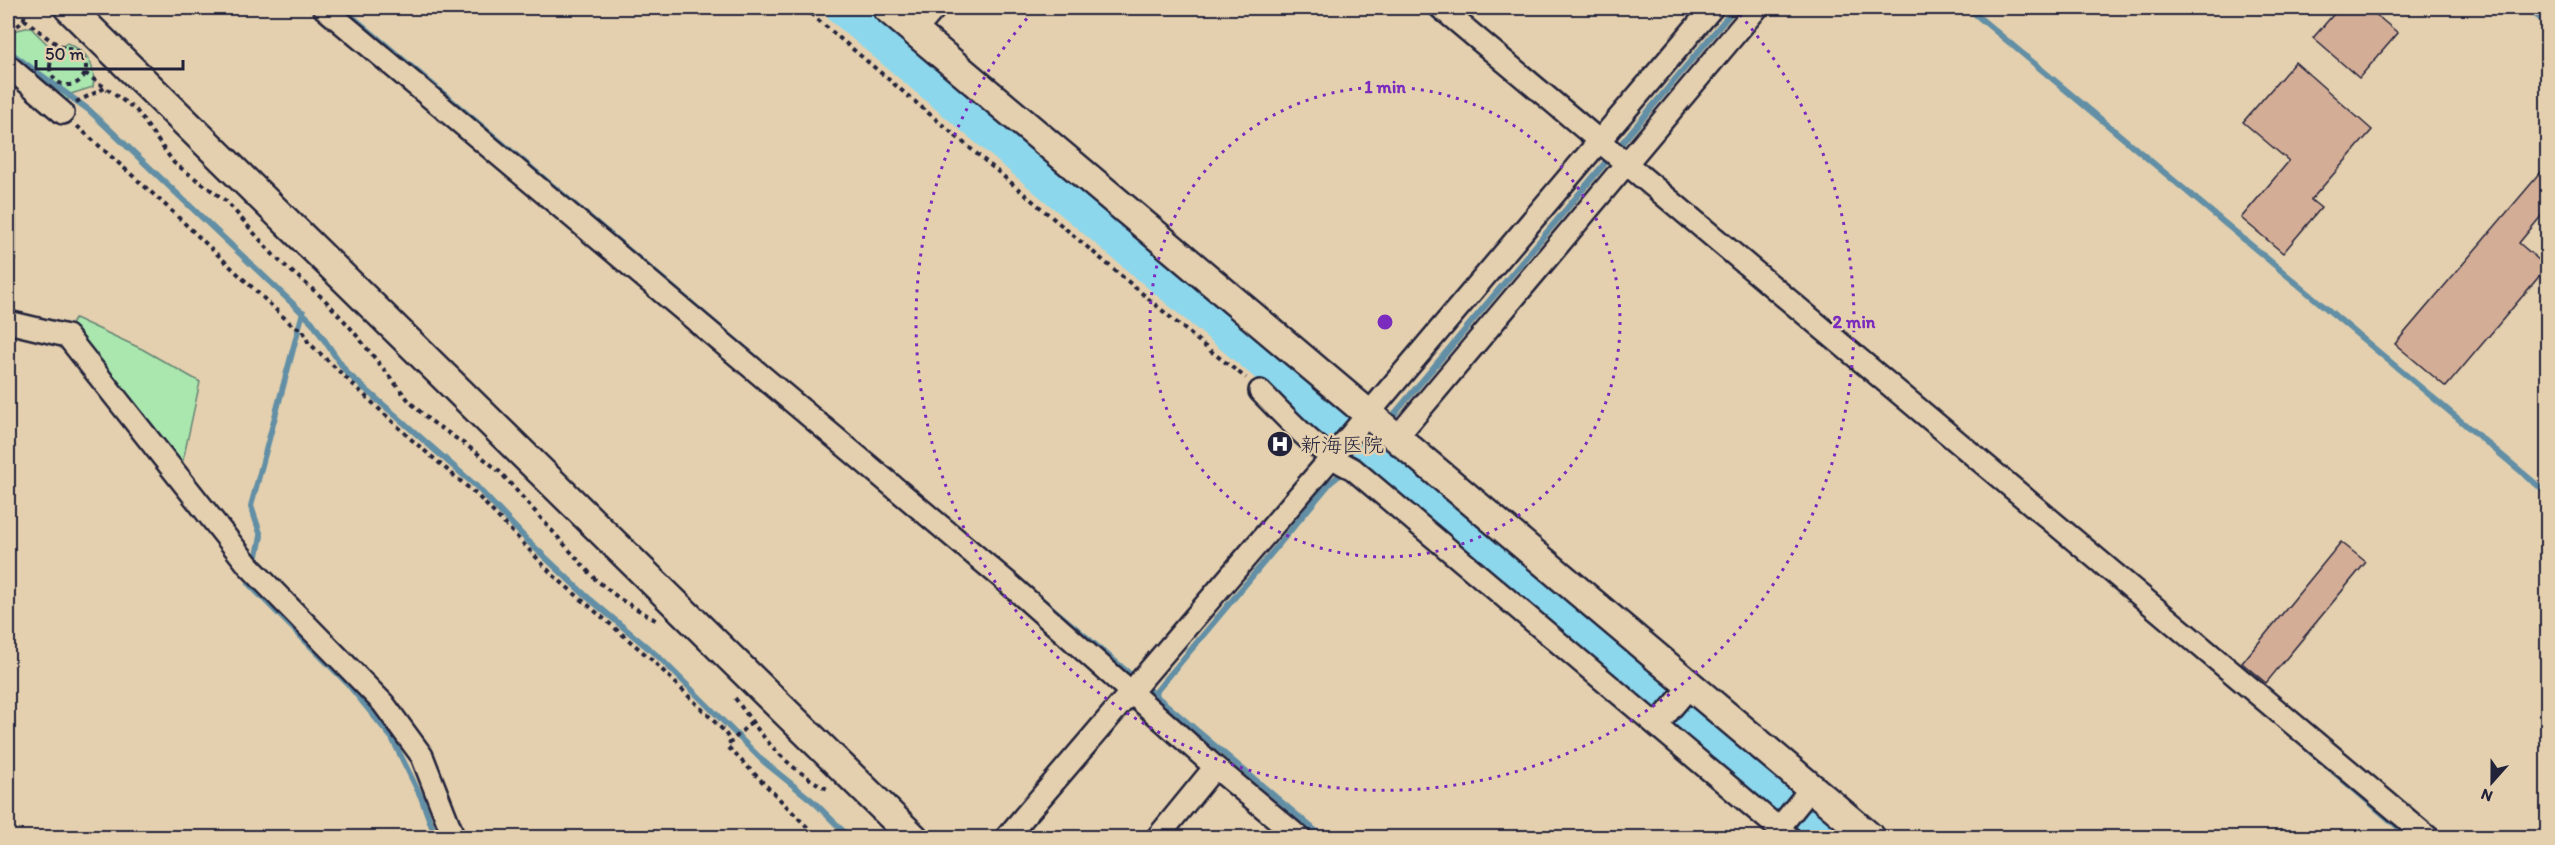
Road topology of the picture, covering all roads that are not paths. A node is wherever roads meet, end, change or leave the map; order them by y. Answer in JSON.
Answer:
{"nodes":[{"id":1,"x":69,"y":8,"type":"edge"},
{"id":2,"x":887,"y":8,"type":"edge"},
{"id":3,"x":935,"y":8,"type":"edge"},
{"id":4,"x":1441,"y":8,"type":"edge"},
{"id":5,"x":1712,"y":8,"type":"edge"},
{"id":6,"x":1757,"y":8,"type":"edge"},
{"id":7,"x":333,"y":11,"type":"edge"},
{"id":8,"x":915,"y":31,"type":"junction"},
{"id":9,"x":8,"y":66,"type":"edge"},
{"id":10,"x":63,"y":113,"type":"road end"},
{"id":11,"x":1615,"y":159,"type":"junction"},
{"id":12,"x":8,"y":322,"type":"edge"},
{"id":13,"x":1260,"y":391,"type":"road end"},
{"id":14,"x":1363,"y":419,"type":"junction"},
{"id":15,"x":1397,"y":437,"type":"junction"},
{"id":16,"x":1334,"y":454,"type":"junction"},
{"id":17,"x":1138,"y":684,"type":"junction"},
{"id":18,"x":1686,"y":691,"type":"junction"},
{"id":19,"x":1660,"y":722,"type":"junction"},
{"id":20,"x":1215,"y":767,"type":"junction"},
{"id":21,"x":1807,"y":794,"type":"junction"},
{"id":22,"x":1784,"y":830,"type":"edge"},
{"id":23,"x":1286,"y":833,"type":"edge"},
{"id":24,"x":454,"y":837,"type":"edge"},
{"id":25,"x":914,"y":837,"type":"edge"},
{"id":26,"x":1007,"y":837,"type":"edge"},
{"id":27,"x":1157,"y":837,"type":"edge"},
{"id":28,"x":1871,"y":837,"type":"edge"},
{"id":29,"x":2429,"y":837,"type":"edge"}],
"edges":[{"from":1,"to":25,"type":"street"},
{"from":2,"to":8,"type":"street"},
{"from":3,"to":8,"type":"street"},
{"from":4,"to":11,"type":"street"},
{"from":5,"to":11,"type":"street"},
{"from":6,"to":11,"type":"street"},
{"from":7,"to":17,"type":"street"},
{"from":8,"to":14,"type":"street"},
{"from":9,"to":10,"type":"street"},
{"from":11,"to":14,"type":"street"},
{"from":11,"to":15,"type":"street"},
{"from":11,"to":29,"type":"street"},
{"from":12,"to":24,"type":"street"},
{"from":13,"to":16,"type":"street"},
{"from":14,"to":15,"type":"street"},
{"from":14,"to":16,"type":"street"},
{"from":15,"to":18,"type":"street"},
{"from":16,"to":17,"type":"street"},
{"from":16,"to":19,"type":"street"},
{"from":17,"to":20,"type":"street"},
{"from":17,"to":26,"type":"street"},
{"from":18,"to":19,"type":"street"},
{"from":18,"to":21,"type":"street"},
{"from":19,"to":22,"type":"street"},
{"from":20,"to":23,"type":"street"},
{"from":20,"to":27,"type":"street"},
{"from":21,"to":22,"type":"street"},
{"from":21,"to":28,"type":"street"}]}
